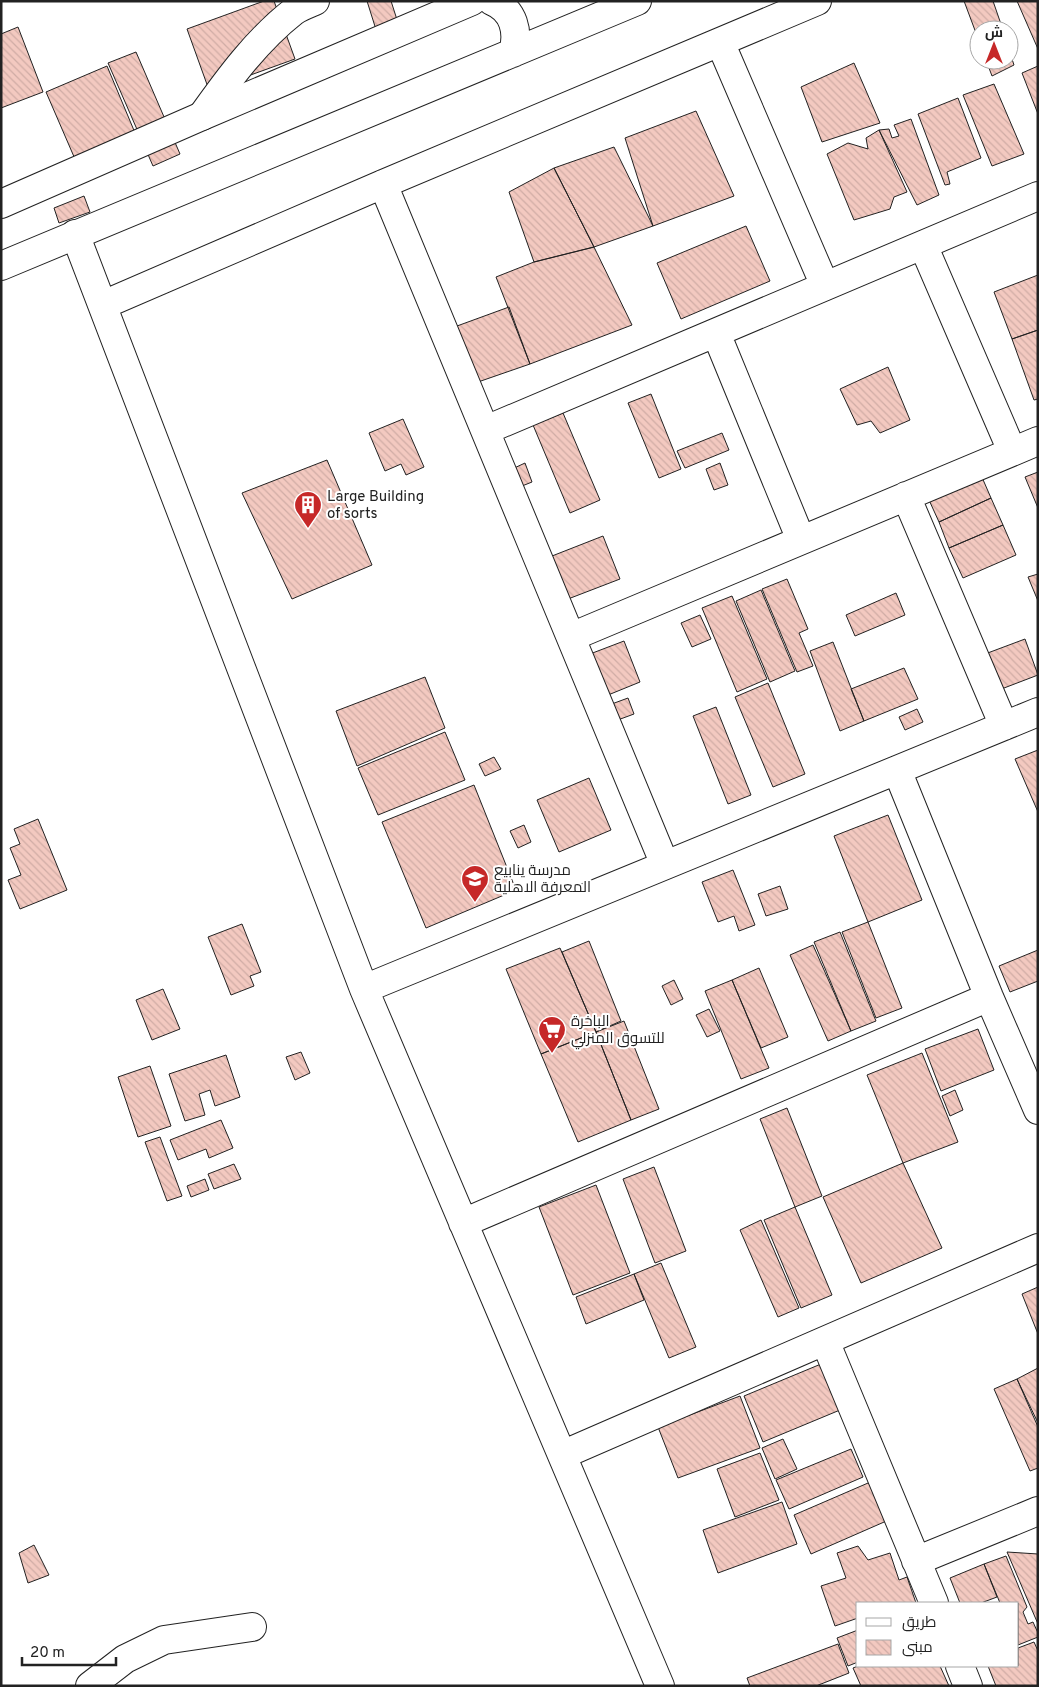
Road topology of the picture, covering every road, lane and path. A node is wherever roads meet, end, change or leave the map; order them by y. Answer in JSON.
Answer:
{"nodes":[{"id":1,"x":315,"y":1,"type":"edge"},
{"id":2,"x":472,"y":1,"type":"edge"},
{"id":3,"x":492,"y":1,"type":"edge"},
{"id":4,"x":817,"y":1,"type":"edge"},
{"id":5,"x":628,"y":2,"type":"edge"},
{"id":6,"x":720,"y":42,"type":"junction"},
{"id":7,"x":513,"y":53,"type":"junction"},
{"id":8,"x":202,"y":116,"type":"junction"},
{"id":9,"x":383,"y":184,"type":"junction"},
{"id":10,"x":1038,"y":196,"type":"edge"},
{"id":11,"x":1,"y":204,"type":"edge"},
{"id":12,"x":75,"y":234,"type":"junction"},
{"id":13,"x":923,"y":245,"type":"junction"},
{"id":14,"x":1,"y":266,"type":"edge"},
{"id":15,"x":825,"y":286,"type":"junction"},
{"id":16,"x":103,"y":305,"type":"junction"},
{"id":17,"x":716,"y":333,"type":"junction"},
{"id":18,"x":486,"y":430,"type":"junction"},
{"id":19,"x":1038,"y":441,"type":"edge"},
{"id":20,"x":1012,"y":451,"type":"junction"},
{"id":21,"x":906,"y":496,"type":"junction"},
{"id":22,"x":801,"y":540,"type":"junction"},
{"id":23,"x":571,"y":636,"type":"junction"},
{"id":24,"x":1038,"y":712,"type":"edge"},
{"id":25,"x":1004,"y":726,"type":"junction"},
{"id":26,"x":897,"y":770,"type":"junction"},
{"id":27,"x":666,"y":865,"type":"junction"},
{"id":28,"x":364,"y":989,"type":"junction"},
{"id":29,"x":989,"y":996,"type":"junction"},
{"id":30,"x":1038,"y":1110,"type":"edge"},
{"id":31,"x":464,"y":1223,"type":"junction"},
{"id":32,"x":1038,"y":1248,"type":"edge"},
{"id":33,"x":825,"y":1341,"type":"junction"},
{"id":34,"x":562,"y":1455,"type":"junction"},
{"id":35,"x":1038,"y":1511,"type":"edge"},
{"id":36,"x":916,"y":1561,"type":"junction"},
{"id":37,"x":934,"y":1602,"type":"edge"},
{"id":38,"x":252,"y":1627,"type":"dead end"},
{"id":39,"x":960,"y":1667,"type":"edge"},
{"id":40,"x":90,"y":1686,"type":"edge"},
{"id":41,"x":660,"y":1686,"type":"edge"},
{"id":42,"x":968,"y":1686,"type":"edge"}],
"edges":[{"from":1,"to":8,"type":"street"},
{"from":2,"to":8,"type":"street"},
{"from":3,"to":7,"type":"street"},
{"from":4,"to":6,"type":"street"},
{"from":5,"to":7,"type":"street"},
{"from":6,"to":9,"type":"street"},
{"from":6,"to":15,"type":"street"},
{"from":7,"to":12,"type":"street"},
{"from":8,"to":11,"type":"street"},
{"from":9,"to":16,"type":"street"},
{"from":9,"to":18,"type":"street"},
{"from":10,"to":13,"type":"street"},
{"from":12,"to":14,"type":"street"},
{"from":12,"to":16,"type":"street"},
{"from":13,"to":15,"type":"street"},
{"from":13,"to":20,"type":"street"},
{"from":15,"to":17,"type":"street"},
{"from":16,"to":28,"type":"street"},
{"from":17,"to":18,"type":"street"},
{"from":17,"to":22,"type":"street"},
{"from":18,"to":23,"type":"street"},
{"from":19,"to":20,"type":"street"},
{"from":20,"to":21,"type":"street"},
{"from":21,"to":22,"type":"street"},
{"from":21,"to":25,"type":"street"},
{"from":22,"to":23,"type":"street"},
{"from":23,"to":27,"type":"street"},
{"from":24,"to":25,"type":"street"},
{"from":25,"to":26,"type":"street"},
{"from":26,"to":27,"type":"street"},
{"from":26,"to":29,"type":"street"},
{"from":27,"to":28,"type":"street"},
{"from":28,"to":31,"type":"street"},
{"from":29,"to":30,"type":"street"},
{"from":29,"to":31,"type":"street"},
{"from":31,"to":34,"type":"street"},
{"from":32,"to":33,"type":"street"},
{"from":33,"to":34,"type":"street"},
{"from":33,"to":36,"type":"street"},
{"from":34,"to":41,"type":"street"},
{"from":35,"to":36,"type":"street"},
{"from":36,"to":37,"type":"street"},
{"from":38,"to":40,"type":"street"},
{"from":39,"to":42,"type":"street"}]}
